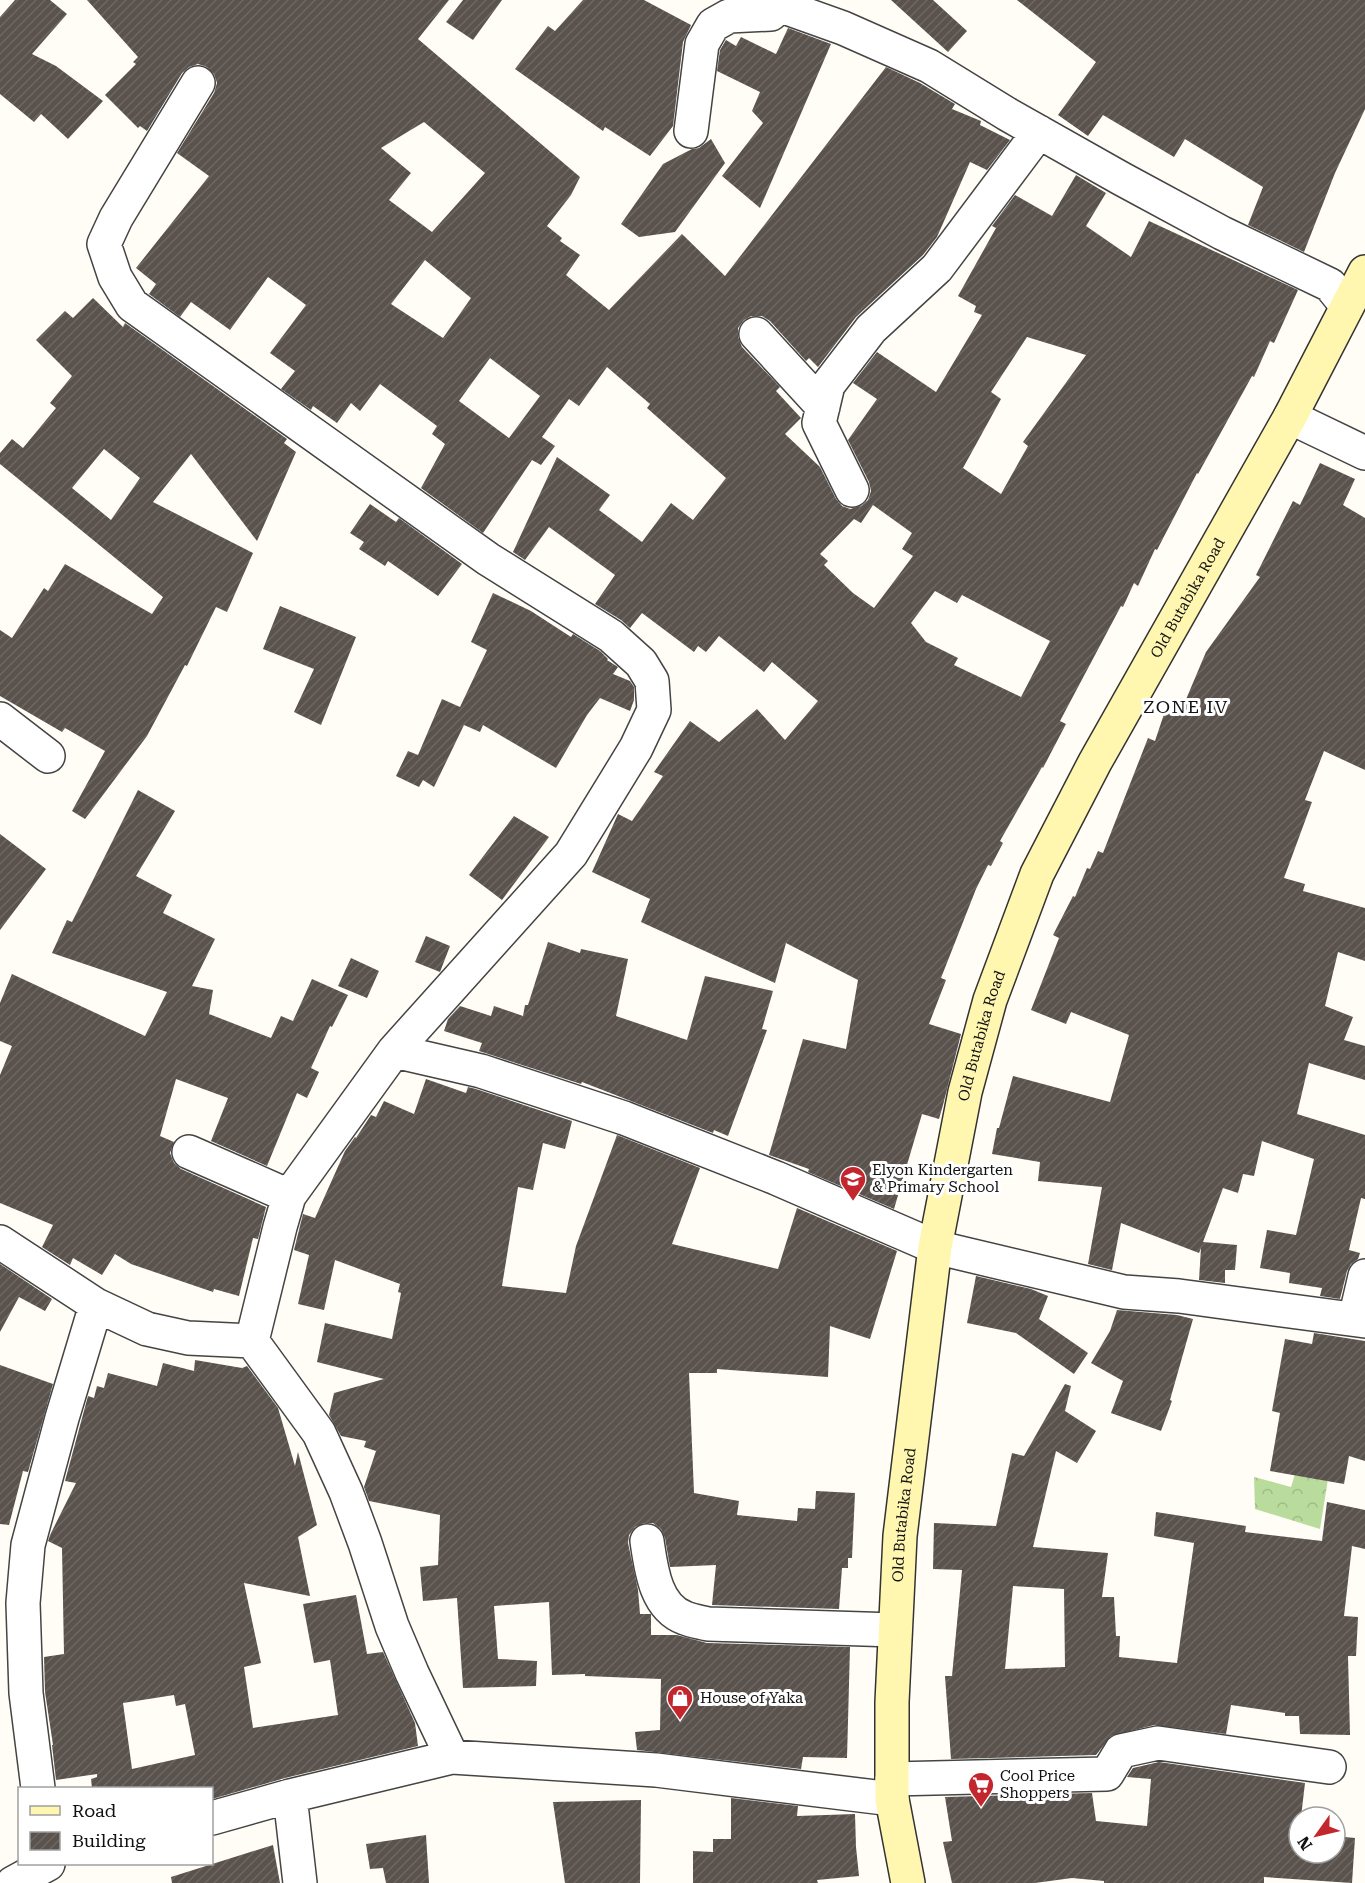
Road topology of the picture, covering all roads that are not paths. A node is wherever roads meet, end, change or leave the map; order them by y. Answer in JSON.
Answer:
{"nodes":[{"id":1,"x":742,"y":0,"type":"edge"},
{"id":2,"x":794,"y":11,"type":"junction"},
{"id":3,"x":198,"y":83,"type":"dead end"},
{"id":4,"x":691,"y":131,"type":"dead end"},
{"id":5,"x":1039,"y":132,"type":"junction"},
{"id":6,"x":1365,"y":272,"type":"edge"},
{"id":7,"x":1347,"y":306,"type":"junction"},
{"id":8,"x":756,"y":334,"type":"dead end"},
{"id":9,"x":823,"y":407,"type":"junction"},
{"id":10,"x":1290,"y":417,"type":"junction"},
{"id":11,"x":1365,"y":453,"type":"edge"},
{"id":12,"x":852,"y":490,"type":"dead end"},
{"id":13,"x":0,"y":719,"type":"edge"},
{"id":14,"x":48,"y":756,"type":"dead end"},
{"id":15,"x":394,"y":1051,"type":"junction"},
{"id":16,"x":189,"y":1152,"type":"dead end"},
{"id":17,"x":290,"y":1196,"type":"junction"},
{"id":18,"x":0,"y":1242,"type":"edge"},
{"id":19,"x":935,"y":1247,"type":"junction"},
{"id":20,"x":1365,"y":1276,"type":"edge"},
{"id":21,"x":96,"y":1305,"type":"junction"},
{"id":22,"x":1360,"y":1320,"type":"edge"},
{"id":23,"x":252,"y":1341,"type":"junction"},
{"id":24,"x":647,"y":1541,"type":"dead end"},
{"id":25,"x":895,"y":1630,"type":"junction"},
{"id":26,"x":452,"y":1757,"type":"junction"},
{"id":27,"x":1329,"y":1767,"type":"dead end"},
{"id":28,"x":38,"y":1787,"type":"edge"},
{"id":29,"x":892,"y":1789,"type":"junction"},
{"id":30,"x":290,"y":1796,"type":"junction"},
{"id":31,"x":213,"y":1818,"type":"edge"},
{"id":32,"x":45,"y":1865,"type":"edge"},
{"id":33,"x":13,"y":1883,"type":"edge"},
{"id":34,"x":300,"y":1883,"type":"edge"},
{"id":35,"x":908,"y":1883,"type":"edge"}],
"edges":[{"from":1,"to":2,"type":"street"},
{"from":2,"to":4,"type":"street"},
{"from":2,"to":5,"type":"street"},
{"from":3,"to":15,"type":"street"},
{"from":5,"to":7,"type":"street"},
{"from":5,"to":9,"type":"street"},
{"from":6,"to":7,"type":"main road","name":"Old Butabika Road"},
{"from":7,"to":10,"type":"main road","name":"Old Butabika Road"},
{"from":8,"to":9,"type":"street"},
{"from":9,"to":12,"type":"street"},
{"from":10,"to":11,"type":"street"},
{"from":10,"to":19,"type":"main road","name":"Old Butabika Road"},
{"from":13,"to":14,"type":"street"},
{"from":15,"to":17,"type":"street"},
{"from":15,"to":19,"type":"street"},
{"from":16,"to":17,"type":"street"},
{"from":17,"to":23,"type":"street"},
{"from":18,"to":21,"type":"street"},
{"from":19,"to":22,"type":"street"},
{"from":19,"to":25,"type":"main road","name":"Old Butabika Road"},
{"from":20,"to":22,"type":"street"},
{"from":21,"to":23,"type":"street"},
{"from":21,"to":28,"type":"street"},
{"from":23,"to":26,"type":"street"},
{"from":24,"to":25,"type":"street"},
{"from":25,"to":29,"type":"main road","name":"Old Butabika Road"},
{"from":26,"to":29,"type":"street"},
{"from":26,"to":30,"type":"street"},
{"from":27,"to":29,"type":"street"},
{"from":29,"to":35,"type":"main road","name":"Old Butabika Road"},
{"from":30,"to":31,"type":"street"},
{"from":30,"to":34,"type":"street"},
{"from":32,"to":33,"type":"street"}]}
